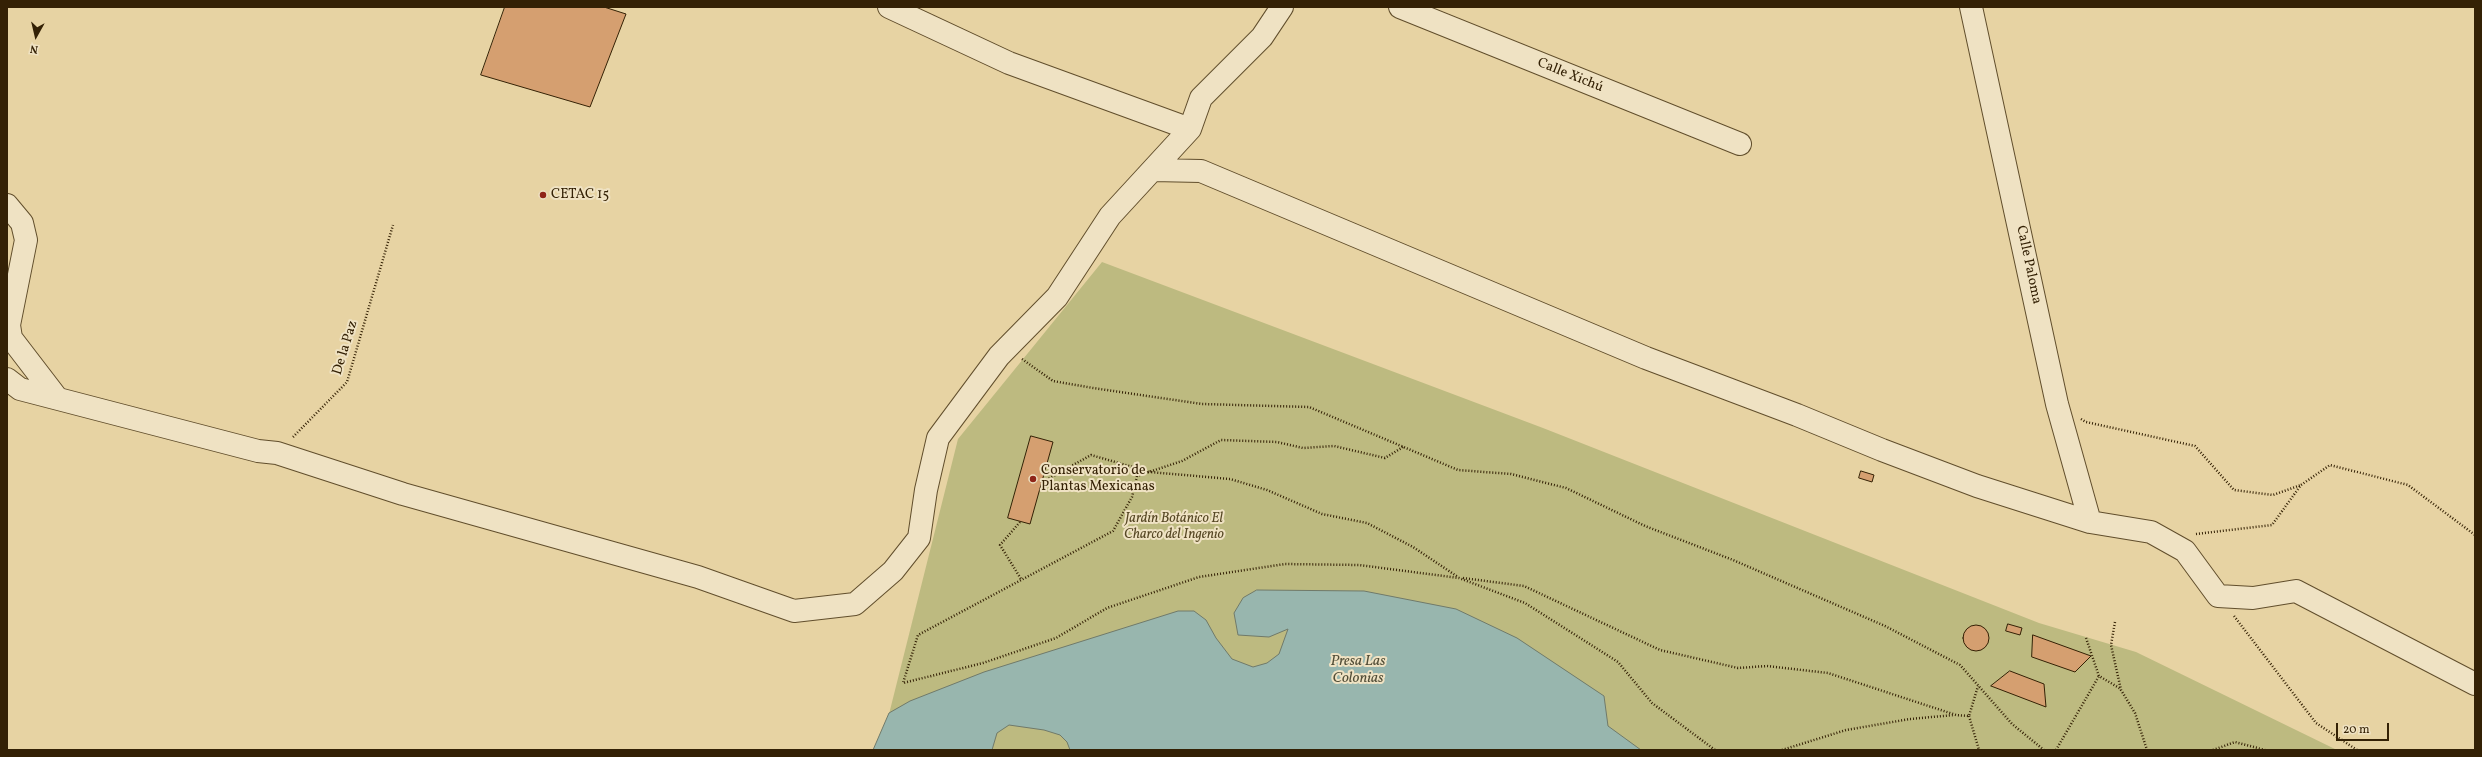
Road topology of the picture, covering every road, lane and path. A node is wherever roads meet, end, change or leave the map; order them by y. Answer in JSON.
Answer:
{"nodes":[{"id":1,"x":890,"y":7,"type":"edge"},
{"id":2,"x":1282,"y":7,"type":"edge"},
{"id":3,"x":1400,"y":7,"type":"edge"},
{"id":4,"x":1971,"y":7,"type":"edge"},
{"id":5,"x":1190,"y":129,"type":"junction"},
{"id":6,"x":1740,"y":144,"type":"dead end"},
{"id":7,"x":1153,"y":170,"type":"junction"},
{"id":8,"x":7,"y":206,"type":"edge"},
{"id":9,"x":393,"y":224,"type":"dead end"},
{"id":10,"x":999,"y":356,"type":"junction"},
{"id":11,"x":7,"y":379,"type":"edge"},
{"id":12,"x":57,"y":398,"type":"junction"},
{"id":13,"x":2056,"y":404,"type":"junction"},
{"id":14,"x":1403,"y":448,"type":"junction"},
{"id":15,"x":277,"y":453,"type":"junction"},
{"id":16,"x":1150,"y":472,"type":"junction"},
{"id":17,"x":1041,"y":483,"type":"dead end"},
{"id":18,"x":2301,"y":485,"type":"junction"},
{"id":19,"x":1020,"y":522,"type":"dead end"},
{"id":20,"x":2090,"y":522,"type":"junction"},
{"id":21,"x":2194,"y":534,"type":"dead end"},
{"id":22,"x":2475,"y":535,"type":"edge"},
{"id":23,"x":1459,"y":578,"type":"junction"},
{"id":24,"x":1021,"y":579,"type":"junction"},
{"id":25,"x":2218,"y":596,"type":"junction"},
{"id":26,"x":2115,"y":622,"type":"dead end"},
{"id":27,"x":2086,"y":638,"type":"dead end"},
{"id":28,"x":2099,"y":676,"type":"junction"},
{"id":29,"x":2475,"y":684,"type":"edge"},
{"id":30,"x":1978,"y":686,"type":"junction"},
{"id":31,"x":2121,"y":690,"type":"junction"},
{"id":32,"x":1956,"y":715,"type":"junction"},
{"id":33,"x":1968,"y":716,"type":"junction"},
{"id":34,"x":1715,"y":750,"type":"edge"},
{"id":35,"x":1782,"y":750,"type":"edge"},
{"id":36,"x":1978,"y":750,"type":"edge"},
{"id":37,"x":2044,"y":750,"type":"edge"},
{"id":38,"x":2056,"y":750,"type":"edge"},
{"id":39,"x":2147,"y":750,"type":"edge"},
{"id":40,"x":2213,"y":750,"type":"edge"},
{"id":41,"x":2265,"y":750,"type":"edge"},
{"id":42,"x":2357,"y":750,"type":"edge"}],
"edges":[{"from":1,"to":5,"type":"street"},
{"from":2,"to":5,"type":"street"},
{"from":3,"to":6,"type":"street","name":"Calle Xichú"},
{"from":4,"to":13,"type":"street","name":"Calle Paloma"},
{"from":5,"to":7,"type":"street"},
{"from":7,"to":10,"type":"street"},
{"from":7,"to":20,"type":"street"},
{"from":8,"to":12,"type":"street"},
{"from":9,"to":15,"type":"path","name":"De la Paz"},
{"from":10,"to":14,"type":"path"},
{"from":10,"to":15,"type":"street"},
{"from":11,"to":12,"type":"street"},
{"from":12,"to":15,"type":"street"},
{"from":13,"to":18,"type":"path"},
{"from":13,"to":20,"type":"street","name":"Calle Paloma"},
{"from":14,"to":16,"type":"path"},
{"from":14,"to":30,"type":"path"},
{"from":16,"to":17,"type":"path"},
{"from":16,"to":23,"type":"path"},
{"from":16,"to":24,"type":"path"},
{"from":18,"to":21,"type":"path"},
{"from":18,"to":22,"type":"path"},
{"from":19,"to":24,"type":"path"},
{"from":20,"to":25,"type":"street"},
{"from":23,"to":24,"type":"path"},
{"from":23,"to":32,"type":"path"},
{"from":23,"to":34,"type":"path"},
{"from":25,"to":29,"type":"street"},
{"from":25,"to":42,"type":"path"},
{"from":26,"to":31,"type":"path"},
{"from":27,"to":28,"type":"path"},
{"from":28,"to":31,"type":"path"},
{"from":28,"to":38,"type":"path"},
{"from":30,"to":33,"type":"path"},
{"from":30,"to":37,"type":"path"},
{"from":31,"to":39,"type":"path"},
{"from":32,"to":33,"type":"path"},
{"from":32,"to":35,"type":"path"},
{"from":33,"to":36,"type":"path"},
{"from":40,"to":41,"type":"path"}]}
